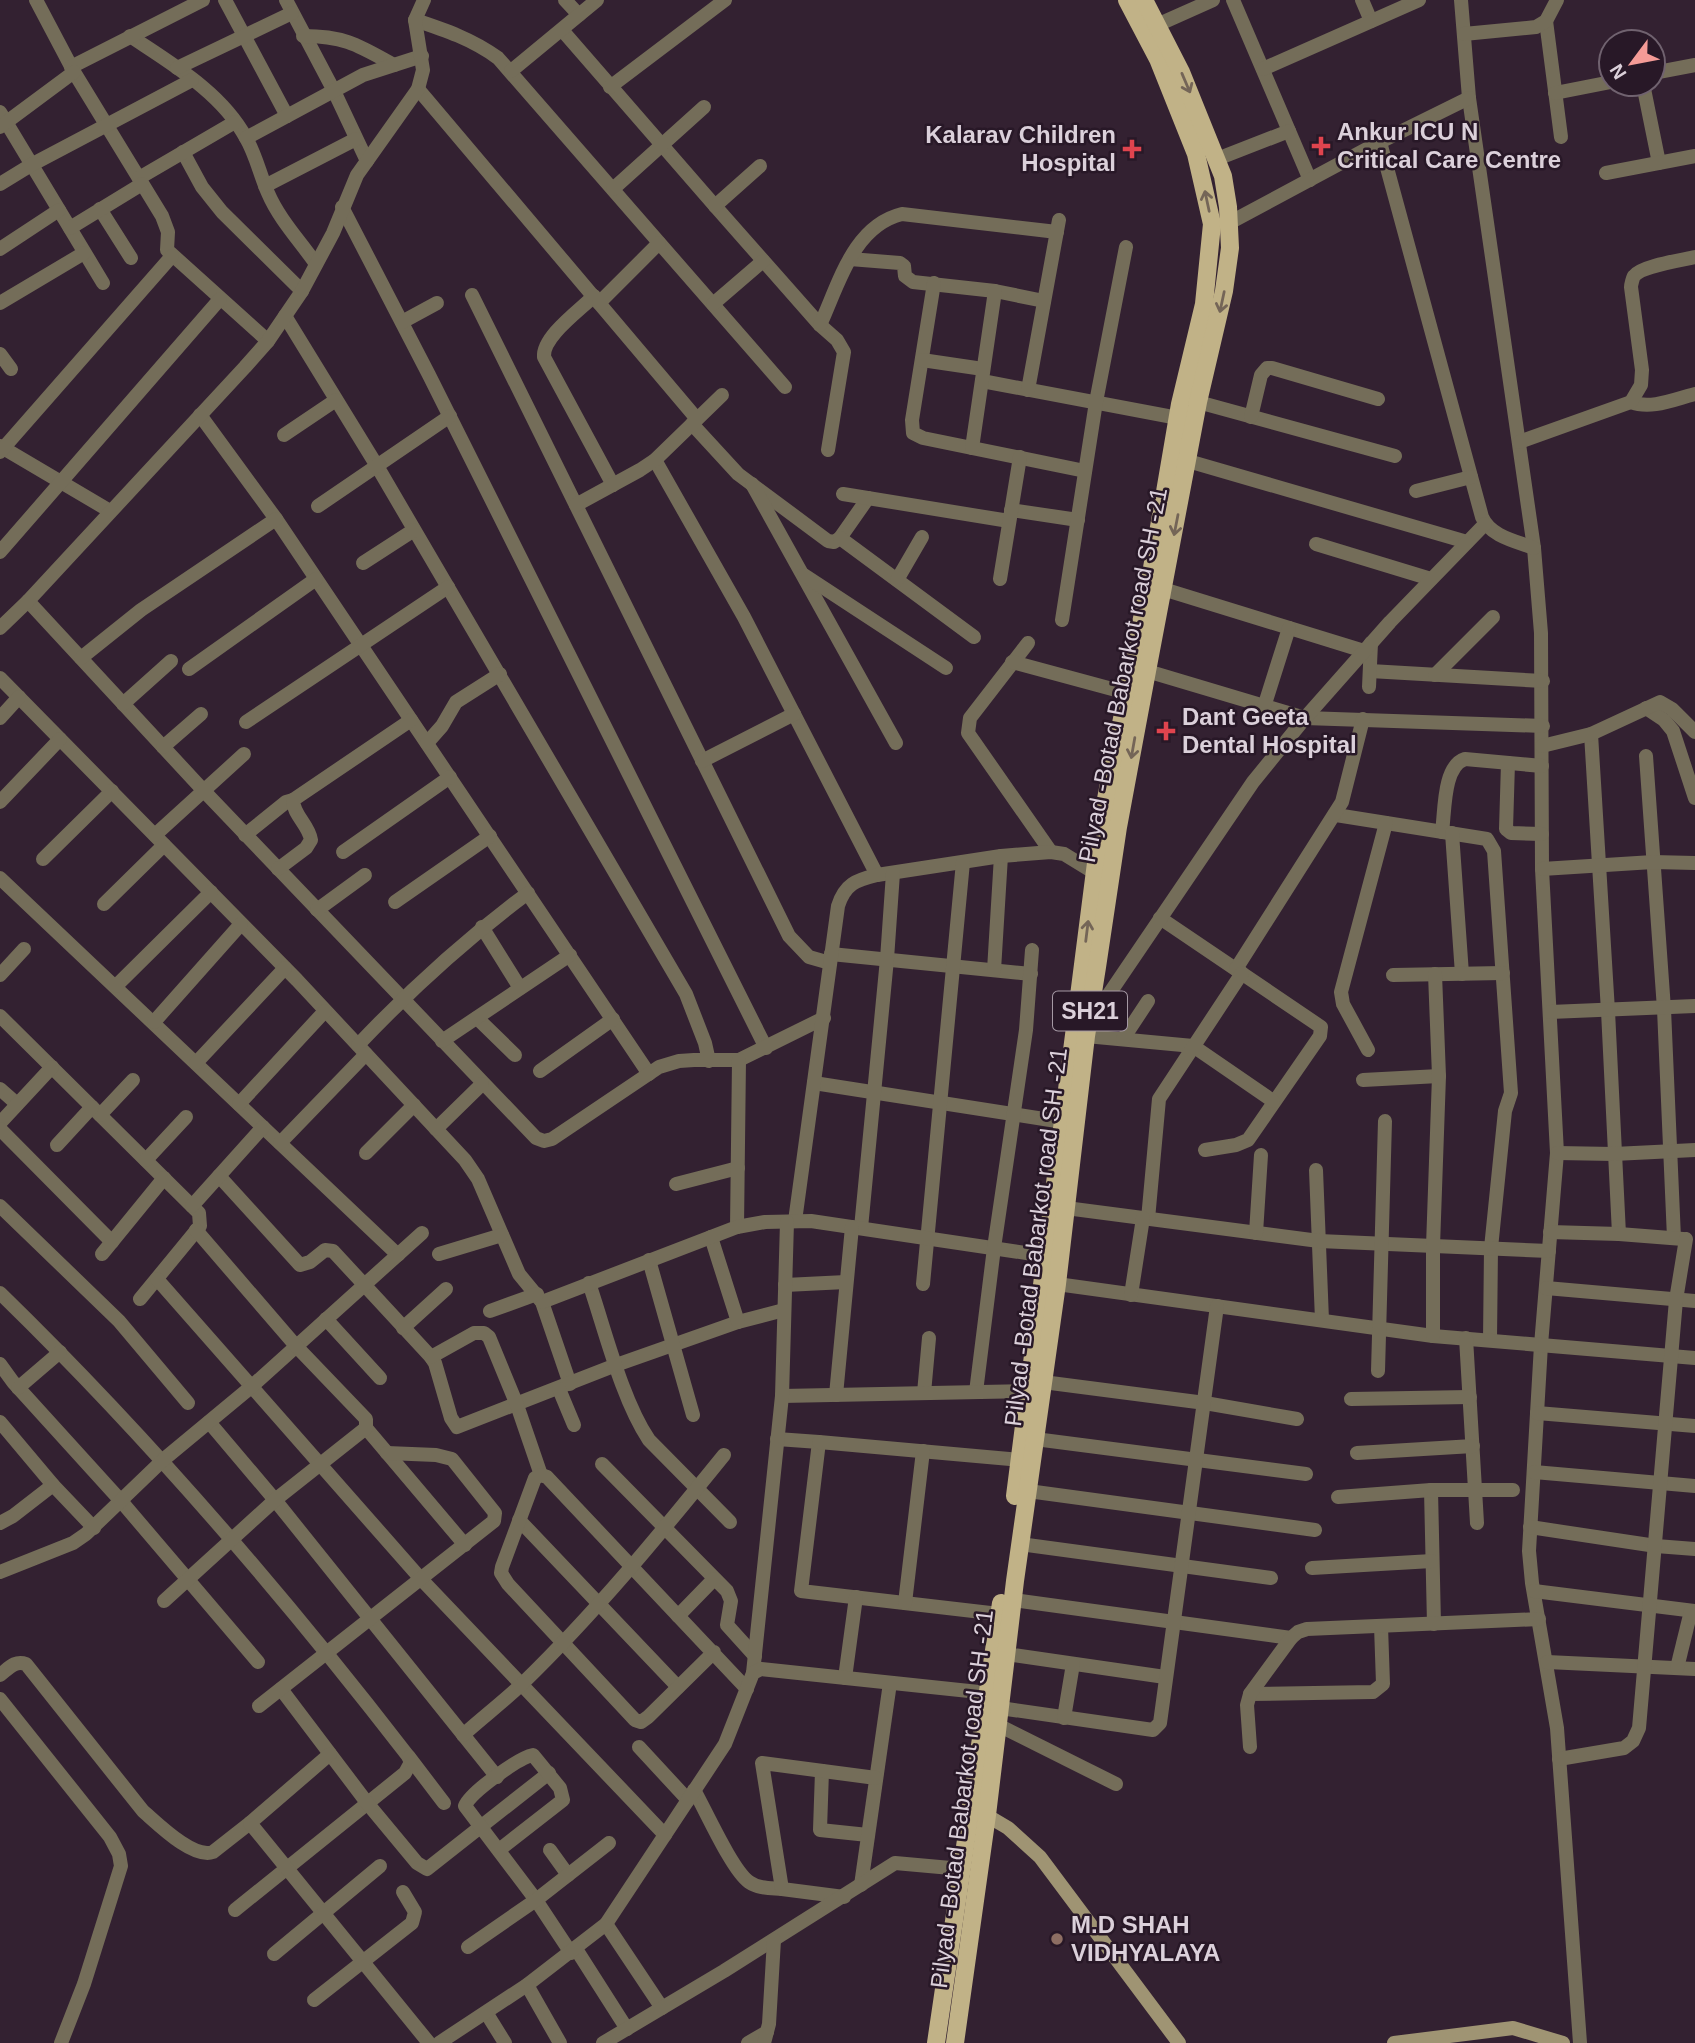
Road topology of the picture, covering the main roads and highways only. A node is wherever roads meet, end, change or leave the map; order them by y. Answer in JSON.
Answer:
{"nodes":[{"id":1,"x":1128,"y":0,"type":"edge"},
{"id":2,"x":1144,"y":0,"type":"edge"},
{"id":3,"x":1090,"y":966,"type":"junction"},
{"id":4,"x":1036,"y":1387,"type":"junction"},
{"id":5,"x":936,"y":2043,"type":"edge"},
{"id":6,"x":955,"y":2043,"type":"edge"}],
"edges":[{"from":3,"to":1,"type":"main road","name":"Pilyad -Botad Babarkot road SH -21","number":"SH21","one_way":true},
{"from":2,"to":3,"type":"main road","name":"Pilyad -Botad Babarkot road SH -21","number":"SH21","one_way":true},
{"from":3,"to":4,"type":"main road","name":"Pilyad -Botad Babarkot road SH -21","number":"SH21"},
{"from":3,"to":4,"type":"main road","name":"Pilyad -Botad Babarkot road SH -21","number":"SH21"},
{"from":4,"to":5,"type":"main road","name":"Pilyad -Botad Babarkot road SH -21","number":"SH21"},
{"from":4,"to":6,"type":"main road","name":"Pilyad -Botad Babarkot road SH -21","number":"SH21"}]}
